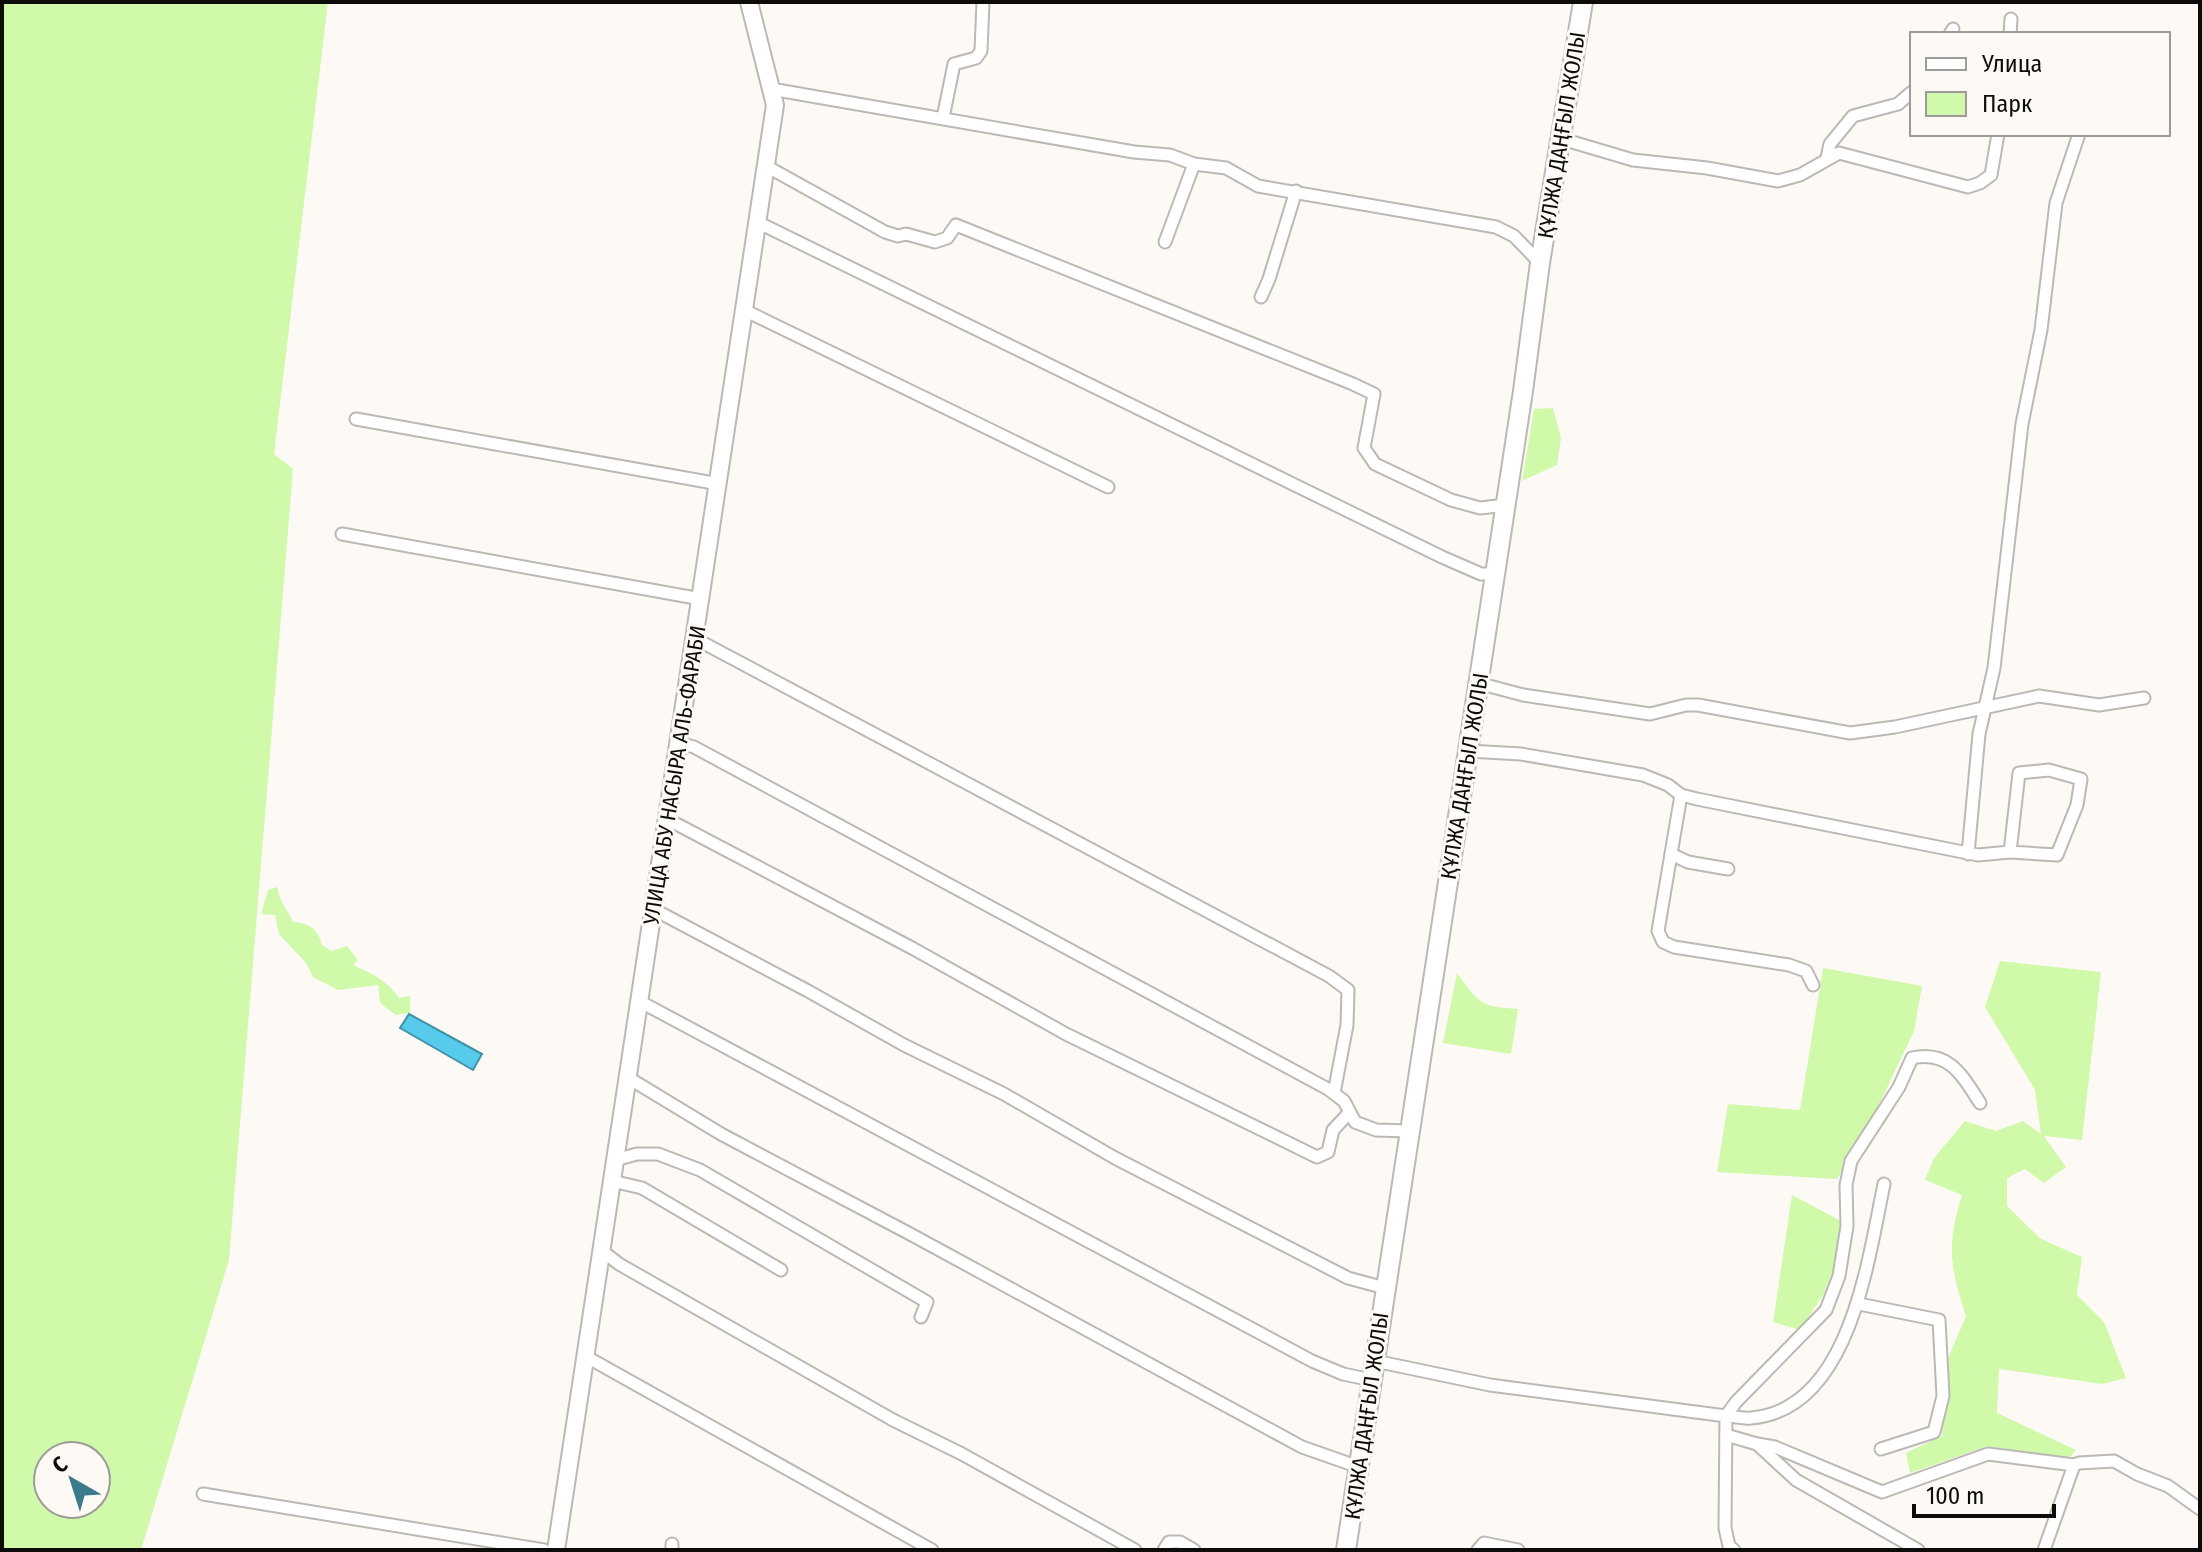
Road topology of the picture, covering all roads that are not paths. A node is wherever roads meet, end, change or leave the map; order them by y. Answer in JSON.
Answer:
{"nodes":[{"id":1,"x":749,"y":2,"type":"edge"},
{"id":2,"x":983,"y":2,"type":"edge"},
{"id":3,"x":1583,"y":2,"type":"edge"},
{"id":4,"x":2011,"y":19,"type":"dead end"},
{"id":5,"x":2010,"y":32,"type":"edge"},
{"id":6,"x":771,"y":89,"type":"junction"},
{"id":7,"x":1910,"y":94,"type":"edge"},
{"id":8,"x":943,"y":118,"type":"junction"},
{"id":9,"x":1998,"y":136,"type":"edge"},
{"id":10,"x":2078,"y":136,"type":"edge"},
{"id":11,"x":1562,"y":139,"type":"junction"},
{"id":12,"x":1827,"y":158,"type":"junction"},
{"id":13,"x":1194,"y":164,"type":"junction"},
{"id":14,"x":766,"y":166,"type":"junction"},
{"id":15,"x":1296,"y":191,"type":"junction"},
{"id":16,"x":757,"y":222,"type":"junction"},
{"id":17,"x":1165,"y":242,"type":"dead end"},
{"id":18,"x":1540,"y":263,"type":"junction"},
{"id":19,"x":1261,"y":297,"type":"dead end"},
{"id":20,"x":744,"y":310,"type":"junction"},
{"id":21,"x":356,"y":419,"type":"dead end"},
{"id":22,"x":719,"y":484,"type":"junction"},
{"id":23,"x":1108,"y":487,"type":"dead end"},
{"id":24,"x":1506,"y":505,"type":"junction"},
{"id":25,"x":342,"y":534,"type":"dead end"},
{"id":26,"x":1495,"y":574,"type":"junction"},
{"id":27,"x":701,"y":599,"type":"junction"},
{"id":28,"x":694,"y":638,"type":"junction"},
{"id":29,"x":1478,"y":683,"type":"junction"},
{"id":30,"x":2144,"y":698,"type":"dead end"},
{"id":31,"x":1986,"y":708,"type":"junction"},
{"id":32,"x":678,"y":743,"type":"junction"},
{"id":33,"x":1468,"y":751,"type":"junction"},
{"id":34,"x":1681,"y":795,"type":"junction"},
{"id":35,"x":667,"y":819,"type":"junction"},
{"id":36,"x":2010,"y":852,"type":"junction"},
{"id":37,"x":1671,"y":854,"type":"junction"},
{"id":38,"x":1968,"y":854,"type":"junction"},
{"id":39,"x":1728,"y":869,"type":"dead end"},
{"id":40,"x":653,"y":909,"type":"junction"},
{"id":41,"x":1813,"y":985,"type":"dead end"},
{"id":42,"x":639,"y":1001,"type":"junction"},
{"id":43,"x":627,"y":1077,"type":"junction"},
{"id":44,"x":1334,"y":1093,"type":"junction"},
{"id":45,"x":1980,"y":1103,"type":"dead end"},
{"id":46,"x":1349,"y":1113,"type":"junction"},
{"id":47,"x":1409,"y":1131,"type":"junction"},
{"id":48,"x":615,"y":1160,"type":"junction"},
{"id":49,"x":612,"y":1181,"type":"junction"},
{"id":50,"x":1884,"y":1184,"type":"dead end"},
{"id":51,"x":601,"y":1250,"type":"junction"},
{"id":52,"x":781,"y":1270,"type":"dead end"},
{"id":53,"x":1385,"y":1288,"type":"junction"},
{"id":54,"x":1859,"y":1304,"type":"junction"},
{"id":55,"x":921,"y":1317,"type":"dead end"},
{"id":56,"x":585,"y":1356,"type":"junction"},
{"id":57,"x":1373,"y":1371,"type":"junction"},
{"id":58,"x":1726,"y":1416,"type":"junction"},
{"id":59,"x":1726,"y":1435,"type":"junction"},
{"id":60,"x":1757,"y":1444,"type":"junction"},
{"id":61,"x":1881,"y":1449,"type":"dead end"},
{"id":62,"x":2074,"y":1465,"type":"junction"},
{"id":63,"x":1359,"y":1467,"type":"junction"},
{"id":64,"x":203,"y":1494,"type":"dead end"},
{"id":65,"x":2200,"y":1509,"type":"edge"},
{"id":66,"x":544,"y":1550,"type":"edge"},
{"id":67,"x":556,"y":1550,"type":"edge"},
{"id":68,"x":932,"y":1550,"type":"edge"},
{"id":69,"x":1135,"y":1550,"type":"edge"},
{"id":70,"x":1164,"y":1550,"type":"edge"},
{"id":71,"x":1194,"y":1550,"type":"edge"},
{"id":72,"x":1346,"y":1550,"type":"edge"},
{"id":73,"x":1478,"y":1550,"type":"edge"},
{"id":74,"x":1518,"y":1550,"type":"edge"},
{"id":75,"x":1734,"y":1550,"type":"edge"},
{"id":76,"x":1918,"y":1550,"type":"edge"},
{"id":77,"x":2044,"y":1550,"type":"edge"}],
"edges":[{"from":1,"to":6,"type":"street","name":"УЛИЦА АБУ НАСЫРА АЛЬ-ФАРАБИ"},
{"from":2,"to":8,"type":"street"},
{"from":3,"to":11,"type":"main road","name":"ҚҰЛЖА ДАҢҒЫЛ ЖОЛЫ"},
{"from":4,"to":5,"type":"street"},
{"from":6,"to":8,"type":"street"},
{"from":6,"to":14,"type":"street","name":"УЛИЦА АБУ НАСЫРА АЛЬ-ФАРАБИ"},
{"from":7,"to":12,"type":"street"},
{"from":8,"to":13,"type":"street"},
{"from":9,"to":12,"type":"street"},
{"from":10,"to":31,"type":"street"},
{"from":11,"to":12,"type":"street"},
{"from":11,"to":18,"type":"main road","name":"ҚҰЛЖА ДАҢҒЫЛ ЖОЛЫ"},
{"from":13,"to":15,"type":"street"},
{"from":13,"to":17,"type":"street"},
{"from":14,"to":16,"type":"street","name":"УЛИЦА АБУ НАСЫРА АЛЬ-ФАРАБИ"},
{"from":14,"to":24,"type":"street"},
{"from":15,"to":18,"type":"street"},
{"from":15,"to":19,"type":"street"},
{"from":16,"to":20,"type":"street","name":"УЛИЦА АБУ НАСЫРА АЛЬ-ФАРАБИ"},
{"from":16,"to":26,"type":"street"},
{"from":18,"to":24,"type":"main road","name":"ҚҰЛЖА ДАҢҒЫЛ ЖОЛЫ"},
{"from":20,"to":22,"type":"street","name":"УЛИЦА АБУ НАСЫРА АЛЬ-ФАРАБИ"},
{"from":20,"to":23,"type":"street"},
{"from":21,"to":22,"type":"street"},
{"from":22,"to":27,"type":"street","name":"УЛИЦА АБУ НАСЫРА АЛЬ-ФАРАБИ"},
{"from":24,"to":26,"type":"main road","name":"ҚҰЛЖА ДАҢҒЫЛ ЖОЛЫ"},
{"from":25,"to":27,"type":"street"},
{"from":26,"to":29,"type":"main road","name":"ҚҰЛЖА ДАҢҒЫЛ ЖОЛЫ"},
{"from":27,"to":28,"type":"street","name":"УЛИЦА АБУ НАСЫРА АЛЬ-ФАРАБИ"},
{"from":28,"to":32,"type":"street","name":"УЛИЦА АБУ НАСЫРА АЛЬ-ФАРАБИ"},
{"from":28,"to":44,"type":"street"},
{"from":29,"to":31,"type":"street"},
{"from":29,"to":33,"type":"main road","name":"ҚҰЛЖА ДАҢҒЫЛ ЖОЛЫ"},
{"from":30,"to":31,"type":"street"},
{"from":31,"to":38,"type":"street"},
{"from":32,"to":35,"type":"street","name":"УЛИЦА АБУ НАСЫРА АЛЬ-ФАРАБИ"},
{"from":32,"to":44,"type":"street"},
{"from":33,"to":34,"type":"street"},
{"from":33,"to":47,"type":"main road","name":"ҚҰЛЖА ДАҢҒЫЛ ЖОЛЫ"},
{"from":34,"to":37,"type":"street"},
{"from":34,"to":38,"type":"street"},
{"from":35,"to":40,"type":"street","name":"УЛИЦА АБУ НАСЫРА АЛЬ-ФАРАБИ"},
{"from":35,"to":46,"type":"street"},
{"from":36,"to":36,"type":"street"},
{"from":36,"to":38,"type":"street"},
{"from":37,"to":39,"type":"street"},
{"from":37,"to":41,"type":"street"},
{"from":40,"to":42,"type":"street","name":"УЛИЦА АБУ НАСЫРА АЛЬ-ФАРАБИ"},
{"from":40,"to":53,"type":"street"},
{"from":42,"to":43,"type":"street","name":"УЛИЦА АБУ НАСЫРА АЛЬ-ФАРАБИ"},
{"from":42,"to":57,"type":"street"},
{"from":43,"to":48,"type":"street","name":"УЛИЦА АБУ НАСЫРА АЛЬ-ФАРАБИ"},
{"from":43,"to":63,"type":"street"},
{"from":44,"to":46,"type":"street"},
{"from":45,"to":58,"type":"street"},
{"from":46,"to":47,"type":"street"},
{"from":47,"to":53,"type":"main road","name":"ҚҰЛЖА ДАҢҒЫЛ ЖОЛЫ"},
{"from":48,"to":49,"type":"street","name":"УЛИЦА АБУ НАСЫРА АЛЬ-ФАРАБИ"},
{"from":48,"to":55,"type":"street"},
{"from":49,"to":51,"type":"street","name":"УЛИЦА АБУ НАСЫРА АЛЬ-ФАРАБИ"},
{"from":49,"to":52,"type":"street"},
{"from":50,"to":54,"type":"street"},
{"from":51,"to":56,"type":"street","name":"УЛИЦА АБУ НАСЫРА АЛЬ-ФАРАБИ"},
{"from":51,"to":69,"type":"street"},
{"from":53,"to":57,"type":"main road","name":"ҚҰЛЖА ДАҢҒЫЛ ЖОЛЫ"},
{"from":54,"to":58,"type":"street"},
{"from":54,"to":61,"type":"street"},
{"from":56,"to":67,"type":"street","name":"УЛИЦА АБУ НАСЫРА АЛЬ-ФАРАБИ"},
{"from":56,"to":68,"type":"street"},
{"from":57,"to":58,"type":"street"},
{"from":57,"to":63,"type":"main road","name":"ҚҰЛЖА ДАҢҒЫЛ ЖОЛЫ"},
{"from":58,"to":59,"type":"street"},
{"from":59,"to":60,"type":"street"},
{"from":59,"to":75,"type":"street"},
{"from":60,"to":62,"type":"street"},
{"from":60,"to":76,"type":"street"},
{"from":62,"to":65,"type":"street"},
{"from":62,"to":77,"type":"street"},
{"from":63,"to":72,"type":"main road","name":"ҚҰЛЖА ДАҢҒЫЛ ЖОЛЫ"},
{"from":64,"to":66,"type":"street"},
{"from":70,"to":71,"type":"street"},
{"from":73,"to":74,"type":"street"}]}
